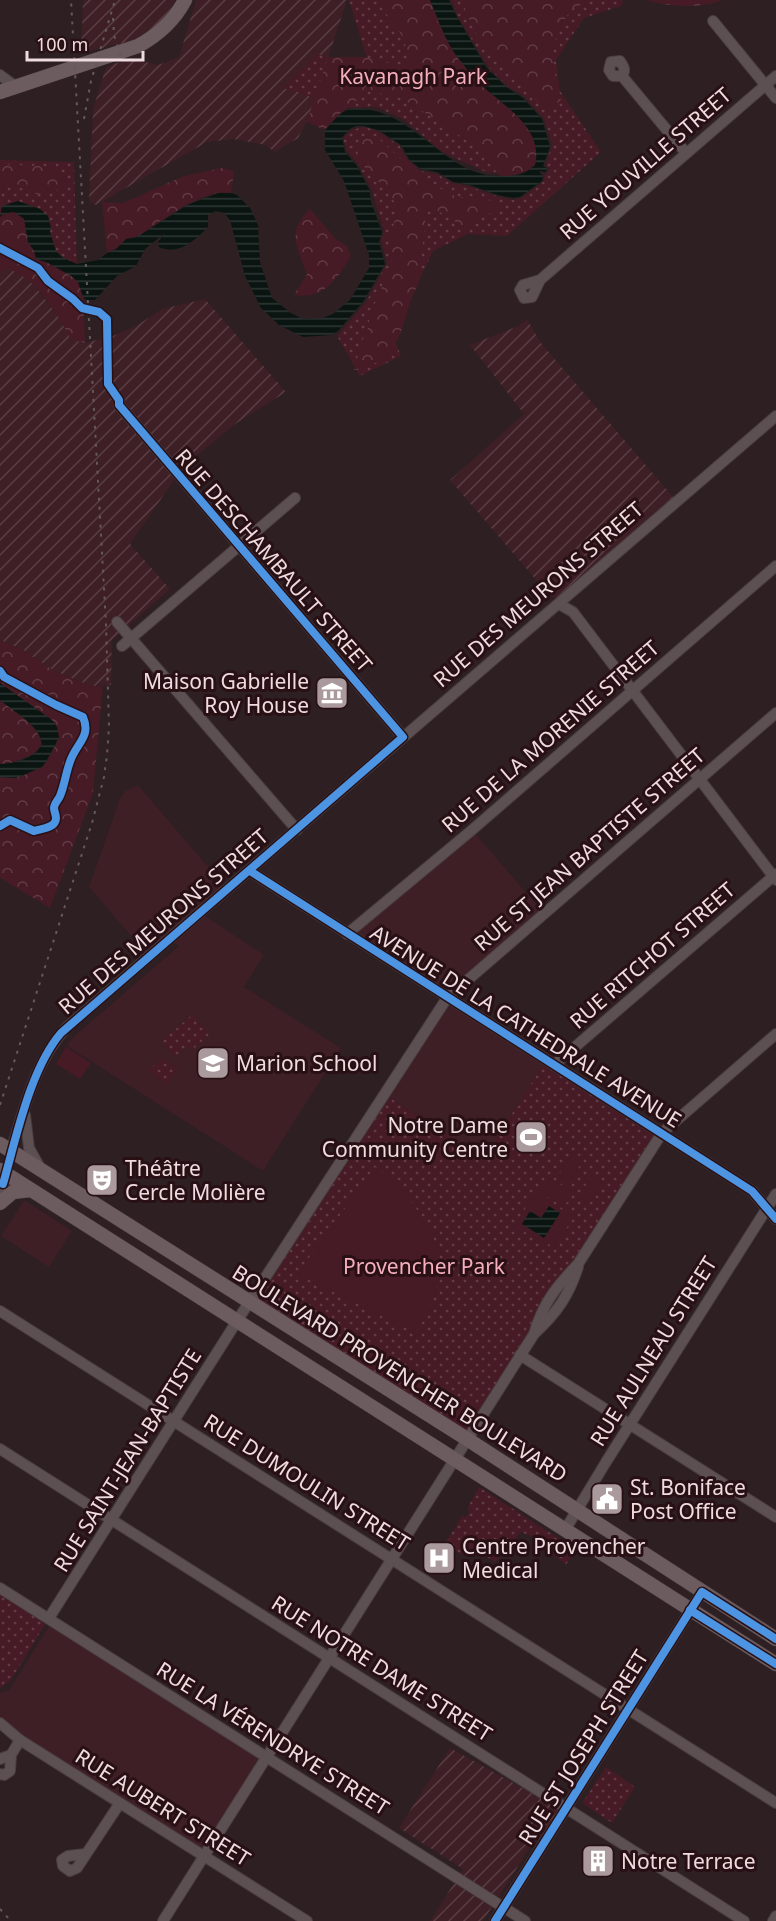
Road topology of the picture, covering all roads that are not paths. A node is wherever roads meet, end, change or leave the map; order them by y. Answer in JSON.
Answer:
{"nodes":[{"id":1,"x":185,"y":0,"type":"edge"},
{"id":2,"x":713,"y":21,"type":"dead end"},
{"id":3,"x":0,"y":75,"type":"edge"},
{"id":4,"x":622,"y":76,"type":"dead end"},
{"id":5,"x":776,"y":76,"type":"edge"},
{"id":6,"x":765,"y":85,"type":"junction"},
{"id":7,"x":15,"y":86,"type":"junction"},
{"id":8,"x":0,"y":92,"type":"edge"},
{"id":9,"x":776,"y":98,"type":"edge"},
{"id":10,"x":686,"y":153,"type":"junction"},
{"id":11,"x":540,"y":280,"type":"dead end"},
{"id":12,"x":119,"y":405,"type":"dead end"},
{"id":13,"x":776,"y":416,"type":"edge"},
{"id":14,"x":296,"y":498,"type":"dead end"},
{"id":15,"x":239,"y":547,"type":"junction"},
{"id":16,"x":776,"y":566,"type":"edge"},
{"id":17,"x":559,"y":604,"type":"junction"},
{"id":18,"x":117,"y":622,"type":"dead end"},
{"id":19,"x":131,"y":638,"type":"junction"},
{"id":20,"x":122,"y":646,"type":"dead end"},
{"id":21,"x":633,"y":690,"type":"junction"},
{"id":22,"x":776,"y":713,"type":"edge"},
{"id":23,"x":403,"y":737,"type":"junction"},
{"id":24,"x":700,"y":779,"type":"junction"},
{"id":25,"x":297,"y":830,"type":"junction"},
{"id":26,"x":250,"y":871,"type":"junction"},
{"id":27,"x":775,"y":877,"type":"edge"},
{"id":28,"x":347,"y":934,"type":"junction"},
{"id":29,"x":447,"y":998,"type":"junction"},
{"id":30,"x":776,"y":1034,"type":"edge"},
{"id":31,"x":554,"y":1065,"type":"junction"},
{"id":32,"x":25,"y":1108,"type":"junction"},
{"id":33,"x":662,"y":1133,"type":"junction"},
{"id":34,"x":5,"y":1148,"type":"edge"},
{"id":35,"x":3,"y":1172,"type":"edge"},
{"id":36,"x":43,"y":1172,"type":"junction"},
{"id":37,"x":31,"y":1190,"type":"junction"},
{"id":38,"x":0,"y":1193,"type":"edge"},
{"id":39,"x":776,"y":1194,"type":"edge"},
{"id":40,"x":0,"y":1203,"type":"edge"},
{"id":41,"x":767,"y":1207,"type":"junction"},
{"id":42,"x":776,"y":1219,"type":"edge"},
{"id":43,"x":250,"y":1303,"type":"junction"},
{"id":44,"x":0,"y":1311,"type":"edge"},
{"id":45,"x":237,"y":1322,"type":"junction"},
{"id":46,"x":520,"y":1355,"type":"junction"},
{"id":47,"x":174,"y":1421,"type":"junction"},
{"id":48,"x":630,"y":1424,"type":"junction"},
{"id":49,"x":467,"y":1439,"type":"junction"},
{"id":50,"x":0,"y":1449,"type":"edge"},
{"id":51,"x":455,"y":1459,"type":"junction"},
{"id":52,"x":576,"y":1511,"type":"junction"},
{"id":53,"x":776,"y":1517,"type":"edge"},
{"id":54,"x":112,"y":1520,"type":"junction"},
{"id":55,"x":565,"y":1530,"type":"junction"},
{"id":56,"x":392,"y":1559,"type":"junction"},
{"id":57,"x":0,"y":1588,"type":"edge"},
{"id":58,"x":702,"y":1592,"type":"junction"},
{"id":59,"x":690,"y":1610,"type":"junction"},
{"id":60,"x":49,"y":1618,"type":"junction"},
{"id":61,"x":776,"y":1639,"type":"edge"},
{"id":62,"x":329,"y":1658,"type":"junction"},
{"id":63,"x":776,"y":1664,"type":"edge"},
{"id":64,"x":628,"y":1709,"type":"junction"},
{"id":65,"x":0,"y":1723,"type":"edge"},
{"id":66,"x":20,"y":1740,"type":"junction"},
{"id":67,"x":5,"y":1757,"type":"edge"},
{"id":68,"x":267,"y":1757,"type":"junction"},
{"id":69,"x":0,"y":1774,"type":"edge"},
{"id":70,"x":120,"y":1803,"type":"junction"},
{"id":71,"x":776,"y":1803,"type":"edge"},
{"id":72,"x":566,"y":1808,"type":"junction"},
{"id":73,"x":85,"y":1854,"type":"dead end"},
{"id":74,"x":204,"y":1856,"type":"junction"},
{"id":75,"x":504,"y":1907,"type":"junction"},
{"id":76,"x":776,"y":1916,"type":"edge"},
{"id":77,"x":163,"y":1921,"type":"edge"},
{"id":78,"x":307,"y":1921,"type":"edge"},
{"id":79,"x":495,"y":1921,"type":"edge"},
{"id":80,"x":525,"y":1921,"type":"edge"},
{"id":81,"x":744,"y":1921,"type":"edge"},
{"id":82,"x":773,"y":1921,"type":"edge"}],
"edges":[{"from":1,"to":7,"type":"main road"},
{"from":2,"to":6,"type":"street"},
{"from":3,"to":7,"type":"street"},
{"from":4,"to":10,"type":"street"},
{"from":5,"to":6,"type":"street","name":"RUE YOUVILLE STREET"},
{"from":6,"to":9,"type":"street"},
{"from":6,"to":10,"type":"street","name":"RUE YOUVILLE STREET"},
{"from":7,"to":8,"type":"main road"},
{"from":10,"to":11,"type":"street","name":"RUE YOUVILLE STREET"},
{"from":12,"to":15,"type":"street","name":"RUE DESCHAMBAULT STREET"},
{"from":13,"to":17,"type":"street","name":"RUE DES MEURONS STREET"},
{"from":14,"to":15,"type":"street"},
{"from":15,"to":19,"type":"street"},
{"from":15,"to":23,"type":"street","name":"RUE DESCHAMBAULT STREET"},
{"from":16,"to":21,"type":"street","name":"RUE DE LA MORENIE STREET"},
{"from":17,"to":21,"type":"street"},
{"from":17,"to":23,"type":"street","name":"RUE DES MEURONS STREET"},
{"from":18,"to":19,"type":"street"},
{"from":19,"to":20,"type":"street"},
{"from":19,"to":25,"type":"street"},
{"from":21,"to":24,"type":"street"},
{"from":21,"to":28,"type":"street","name":"RUE DE LA MORENIE STREET"},
{"from":22,"to":24,"type":"street","name":"RUE ST JEAN BAPTISTE STREET"},
{"from":23,"to":25,"type":"street","name":"RUE DES MEURONS STREET"},
{"from":24,"to":27,"type":"street"},
{"from":24,"to":29,"type":"street","name":"RUE ST JEAN BAPTISTE STREET"},
{"from":25,"to":26,"type":"street","name":"RUE DES MEURONS STREET"},
{"from":26,"to":28,"type":"street","name":"AVENUE DE LA CATHEDRALE AVENUE"},
{"from":26,"to":32,"type":"street","name":"RUE DES MEURONS STREET"},
{"from":27,"to":31,"type":"street","name":"RUE RITCHOT STREET"},
{"from":28,"to":29,"type":"street","name":"AVENUE DE LA CATHEDRALE AVENUE"},
{"from":29,"to":31,"type":"street","name":"AVENUE DE LA CATHEDRALE AVENUE"},
{"from":29,"to":43,"type":"street","name":"RUE ST JEAN BAPTISTE STREET"},
{"from":30,"to":33,"type":"street"},
{"from":31,"to":33,"type":"street","name":"AVENUE DE LA CATHEDRALE AVENUE"},
{"from":32,"to":34,"type":"street","name":"RUE DES MEURONS STREET"},
{"from":32,"to":36,"type":"street"},
{"from":33,"to":41,"type":"street","name":"AVENUE DE LA CATHEDRALE AVENUE"},
{"from":33,"to":46,"type":"street"},
{"from":34,"to":35,"type":"main road","name":"RUE DES MEURONS STREET"},
{"from":34,"to":36,"type":"main road","name":"BOULEVARD PROVENCHER BOULEVARD"},
{"from":35,"to":37,"type":"main road","name":"BOULEVARD PROVENCHER BOULEVARD"},
{"from":35,"to":38,"type":"street"},
{"from":36,"to":43,"type":"main road","name":"BOULEVARD PROVENCHER BOULEVARD"},
{"from":37,"to":40,"type":"main road"},
{"from":37,"to":45,"type":"main road","name":"BOULEVARD PROVENCHER BOULEVARD"},
{"from":39,"to":41,"type":"street","name":"RUE AULNEAU STREET"},
{"from":41,"to":42,"type":"street","name":"AVENUE DE LA CATHEDRALE AVENUE"},
{"from":41,"to":48,"type":"street","name":"RUE AULNEAU STREET"},
{"from":43,"to":45,"type":"street","name":"RUE ST JEAN BAPTISTE STREET"},
{"from":43,"to":49,"type":"main road","name":"BOULEVARD PROVENCHER BOULEVARD"},
{"from":44,"to":47,"type":"street","name":"RUE DUMOULIN STREET"},
{"from":45,"to":47,"type":"street","name":"RUE SAINT-JEAN-BAPTISTE"},
{"from":45,"to":51,"type":"main road","name":"BOULEVARD PROVENCHER BOULEVARD"},
{"from":46,"to":48,"type":"street"},
{"from":46,"to":49,"type":"street"},
{"from":47,"to":54,"type":"street","name":"RUE SAINT-JEAN-BAPTISTE"},
{"from":47,"to":56,"type":"street","name":"RUE DUMOULIN STREET"},
{"from":48,"to":52,"type":"street","name":"RUE AULNEAU STREET"},
{"from":48,"to":53,"type":"street"},
{"from":49,"to":51,"type":"street"},
{"from":49,"to":52,"type":"main road","name":"BOULEVARD PROVENCHER BOULEVARD"},
{"from":50,"to":54,"type":"street","name":"RUE NOTRE DAME STREET"},
{"from":51,"to":55,"type":"main road","name":"BOULEVARD PROVENCHER BOULEVARD"},
{"from":51,"to":56,"type":"street"},
{"from":52,"to":55,"type":"street","name":"RUE AULNEAU STREET"},
{"from":52,"to":58,"type":"main road","name":"BOULEVARD PROVENCHER BOULEVARD"},
{"from":54,"to":60,"type":"street","name":"RUE SAINT-JEAN-BAPTISTE"},
{"from":54,"to":62,"type":"street","name":"RUE NOTRE DAME STREET"},
{"from":55,"to":59,"type":"main road","name":"BOULEVARD PROVENCHER BOULEVARD"},
{"from":56,"to":62,"type":"street"},
{"from":56,"to":64,"type":"street","name":"RUE DUMOULIN STREET"},
{"from":57,"to":60,"type":"street","name":"RUE LA VÉRENDRYE STREET"},
{"from":58,"to":59,"type":"street","name":"RUE ST JOSEPH STREET"},
{"from":58,"to":61,"type":"main road","name":"BOULEVARD PROVENCHER BOULEVARD"},
{"from":59,"to":63,"type":"main road","name":"BOULEVARD PROVENCHER BOULEVARD"},
{"from":59,"to":64,"type":"street","name":"RUE ST JOSEPH STREET"},
{"from":60,"to":68,"type":"street","name":"RUE LA VÉRENDRYE STREET"},
{"from":62,"to":68,"type":"street"},
{"from":62,"to":72,"type":"street","name":"RUE NOTRE DAME STREET"},
{"from":64,"to":71,"type":"street","name":"RUE DUMOULIN STREET"},
{"from":64,"to":72,"type":"street","name":"RUE ST JOSEPH STREET"},
{"from":65,"to":66,"type":"street","name":"RUE AUBERT STREET"},
{"from":66,"to":67,"type":"street"},
{"from":66,"to":70,"type":"street","name":"RUE AUBERT STREET"},
{"from":67,"to":69,"type":"street"},
{"from":68,"to":74,"type":"street"},
{"from":68,"to":75,"type":"street","name":"RUE LA VÉRENDRYE STREET"},
{"from":70,"to":73,"type":"street"},
{"from":70,"to":74,"type":"street","name":"RUE AUBERT STREET"},
{"from":72,"to":75,"type":"street","name":"RUE ST JOSEPH STREET"},
{"from":72,"to":81,"type":"street","name":"RUE NOTRE DAME STREET"},
{"from":74,"to":77,"type":"street"},
{"from":74,"to":78,"type":"street","name":"RUE AUBERT STREET"},
{"from":75,"to":79,"type":"street","name":"RUE ST JOSEPH STREET"},
{"from":75,"to":80,"type":"street","name":"RUE LA VÉRENDRYE STREET"},
{"from":76,"to":82,"type":"street"}]}
